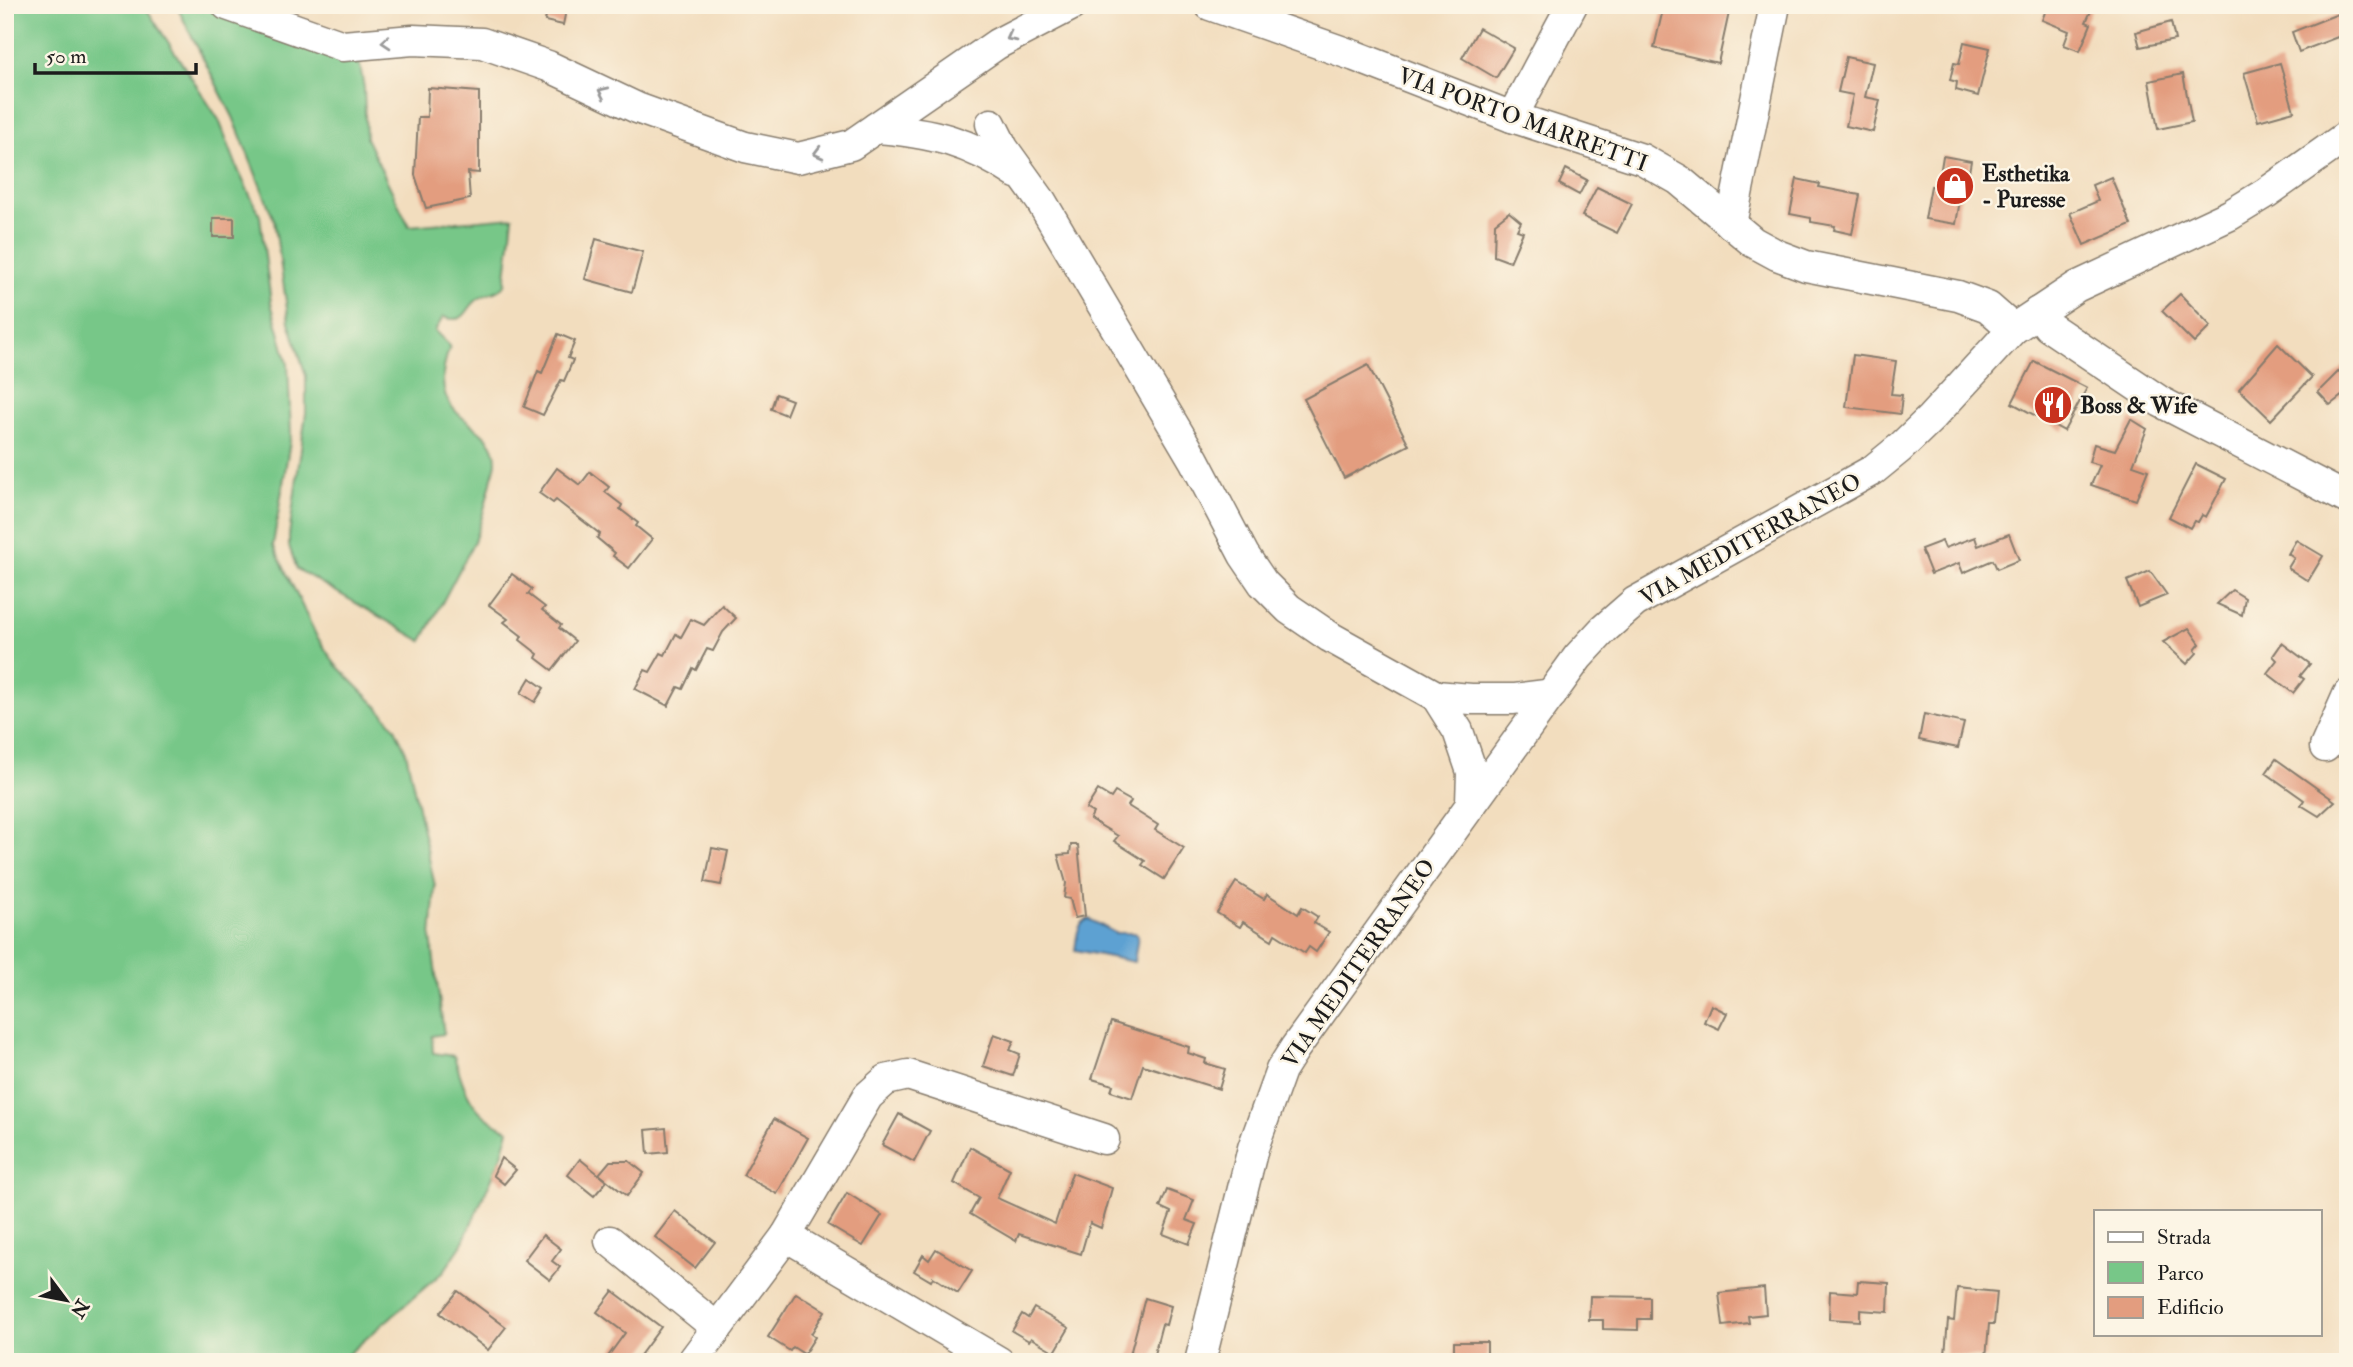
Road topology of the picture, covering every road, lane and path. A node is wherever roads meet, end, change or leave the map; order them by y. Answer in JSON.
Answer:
{"nodes":[{"id":1,"x":227,"y":5,"type":"edge"},
{"id":2,"x":1072,"y":5,"type":"edge"},
{"id":3,"x":1210,"y":5,"type":"edge"},
{"id":4,"x":1572,"y":5,"type":"edge"},
{"id":5,"x":1775,"y":5,"type":"edge"},
{"id":6,"x":1252,"y":13,"type":"edge"},
{"id":7,"x":1513,"y":117,"type":"junction"},
{"id":8,"x":991,"y":124,"type":"dead end"},
{"id":9,"x":876,"y":128,"type":"junction"},
{"id":10,"x":2348,"y":135,"type":"edge"},
{"id":11,"x":1022,"y":177,"type":"junction"},
{"id":12,"x":1731,"y":224,"type":"junction"},
{"id":13,"x":2038,"y":312,"type":"junction"},
{"id":14,"x":2013,"y":329,"type":"junction"},
{"id":15,"x":2348,"y":499,"type":"edge"},
{"id":16,"x":1552,"y":694,"type":"junction"},
{"id":17,"x":2348,"y":695,"type":"edge"},
{"id":18,"x":1436,"y":696,"type":"junction"},
{"id":19,"x":2325,"y":747,"type":"dead end"},
{"id":20,"x":1471,"y":803,"type":"junction"},
{"id":21,"x":1104,"y":1139,"type":"dead end"},
{"id":22,"x":786,"y":1236,"type":"junction"},
{"id":23,"x":610,"y":1241,"type":"dead end"},
{"id":24,"x":717,"y":1328,"type":"junction"},
{"id":25,"x":692,"y":1362,"type":"edge"},
{"id":26,"x":999,"y":1362,"type":"edge"},
{"id":27,"x":1200,"y":1362,"type":"edge"}],
"edges":[{"from":9,"to":1,"type":"street","one_way":true},
{"from":2,"to":9,"type":"street","one_way":true},
{"from":3,"to":6,"type":"street","name":"VIA PORTO MARRETTI"},
{"from":4,"to":7,"type":"street"},
{"from":5,"to":12,"type":"street"},
{"from":6,"to":7,"type":"street","name":"VIA PORTO MARRETTI"},
{"from":7,"to":12,"type":"street","name":"VIA PORTO MARRETTI"},
{"from":8,"to":11,"type":"street"},
{"from":9,"to":11,"type":"street"},
{"from":10,"to":13,"type":"street","name":"VIA MEDITERRANEO"},
{"from":11,"to":18,"type":"street"},
{"from":12,"to":14,"type":"street","name":"VIA PORTO MARRETTI"},
{"from":13,"to":14,"type":"street","name":"VIA MEDITERRANEO"},
{"from":13,"to":15,"type":"street"},
{"from":14,"to":16,"type":"street","name":"VIA MEDITERRANEO"},
{"from":16,"to":18,"type":"street"},
{"from":16,"to":20,"type":"street","name":"VIA MEDITERRANEO"},
{"from":17,"to":19,"type":"street"},
{"from":18,"to":20,"type":"street"},
{"from":20,"to":27,"type":"street","name":"VIA MEDITERRANEO"},
{"from":21,"to":22,"type":"street"},
{"from":22,"to":24,"type":"street"},
{"from":22,"to":26,"type":"street"},
{"from":23,"to":24,"type":"street"},
{"from":24,"to":25,"type":"street"}]}
